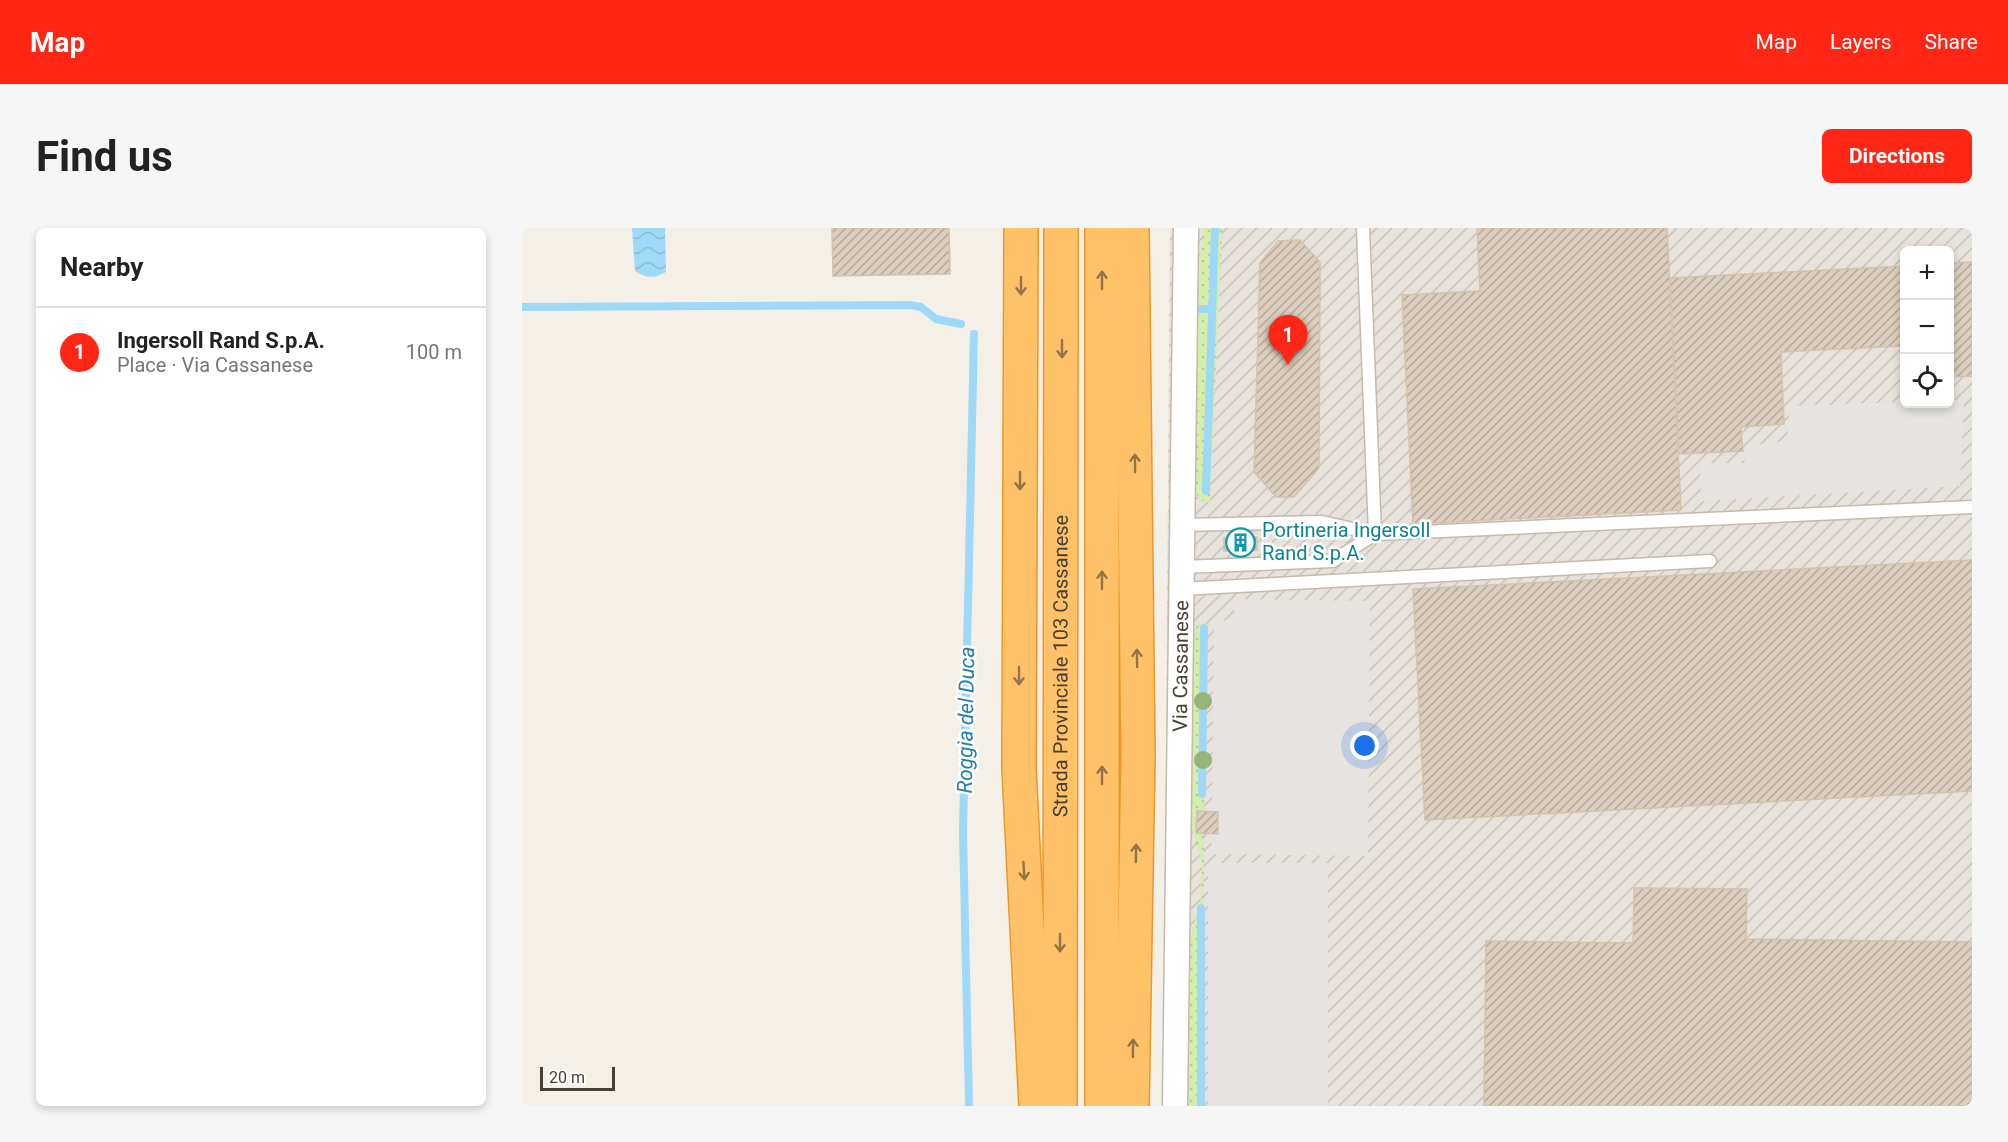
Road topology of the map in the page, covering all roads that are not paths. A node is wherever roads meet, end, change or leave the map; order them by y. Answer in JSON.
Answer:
{"nodes":[{"id":1,"x":1021,"y":228,"type":"edge"},
{"id":2,"x":1061,"y":228,"type":"edge"},
{"id":3,"x":1102,"y":228,"type":"edge"},
{"id":4,"x":1132,"y":228,"type":"edge"},
{"id":5,"x":1186,"y":228,"type":"edge"},
{"id":6,"x":1363,"y":228,"type":"edge"},
{"id":7,"x":1972,"y":507,"type":"edge"},
{"id":8,"x":1182,"y":525,"type":"junction"},
{"id":9,"x":1374,"y":534,"type":"junction"},
{"id":10,"x":1710,"y":561,"type":"dead end"},
{"id":11,"x":1181,"y":578,"type":"junction"},
{"id":12,"x":1036,"y":1106,"type":"edge"},
{"id":13,"x":1060,"y":1106,"type":"edge"},
{"id":14,"x":1102,"y":1106,"type":"edge"},
{"id":15,"x":1132,"y":1106,"type":"edge"},
{"id":16,"x":1175,"y":1106,"type":"edge"}],
"edges":[{"from":1,"to":12,"type":"highway","one_way":true},
{"from":2,"to":13,"type":"highway","name":"Strada Provinciale 103 Cassanese","one_way":true},
{"from":14,"to":3,"type":"highway","name":"Strada Provinciale 103 Cassanese","one_way":true},
{"from":15,"to":4,"type":"highway","one_way":true},
{"from":5,"to":8,"type":"street","name":"Via Cassanese"},
{"from":6,"to":9,"type":"lane"},
{"from":7,"to":9,"type":"lane"},
{"from":8,"to":9,"type":"lane"},
{"from":8,"to":11,"type":"street","name":"Via Cassanese"},
{"from":9,"to":11,"type":"lane"},
{"from":10,"to":11,"type":"lane"},
{"from":11,"to":16,"type":"street","name":"Via Cassanese"}]}
